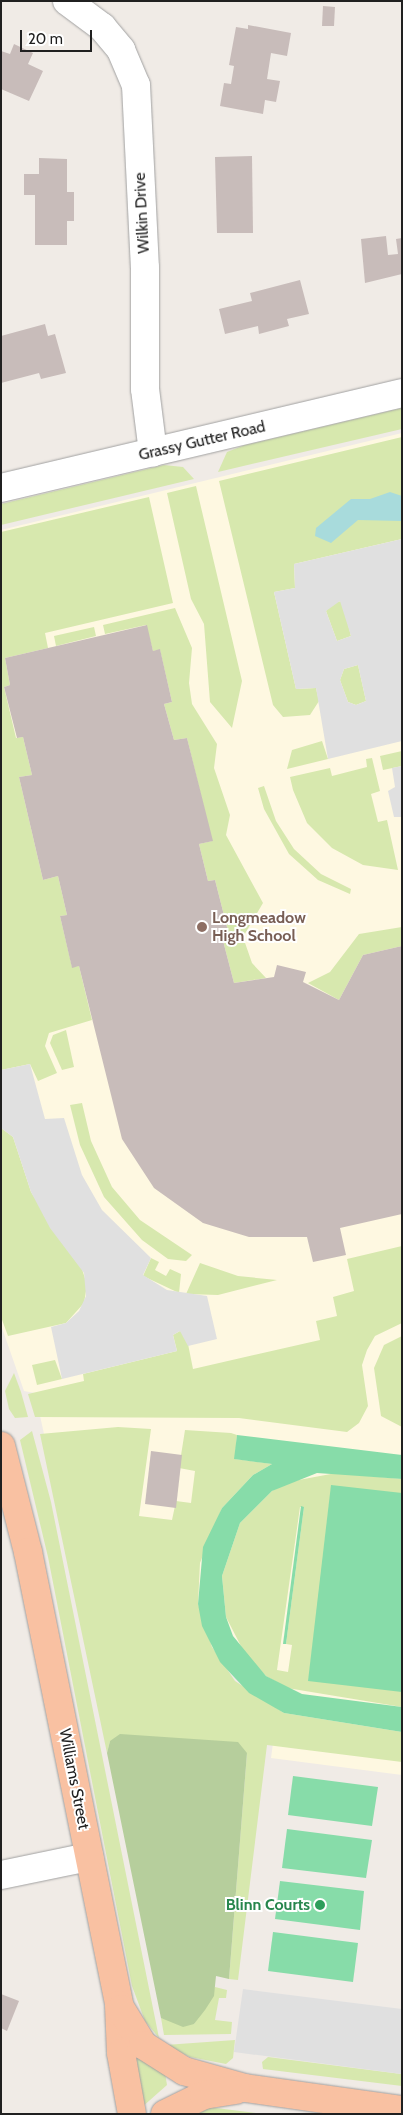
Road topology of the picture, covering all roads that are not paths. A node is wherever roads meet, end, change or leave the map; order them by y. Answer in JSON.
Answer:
{"nodes":[{"id":1,"x":67,"y":1,"type":"edge"},
{"id":2,"x":402,"y":393,"type":"edge"},
{"id":3,"x":153,"y":452,"type":"junction"},
{"id":4,"x":1,"y":488,"type":"edge"},
{"id":5,"x":1,"y":1446,"type":"edge"},
{"id":6,"x":89,"y":1857,"type":"junction"},
{"id":7,"x":1,"y":1875,"type":"edge"},
{"id":8,"x":119,"y":2005,"type":"junction"},
{"id":9,"x":245,"y":2088,"type":"junction"},
{"id":10,"x":402,"y":2110,"type":"edge"},
{"id":11,"x":132,"y":2114,"type":"edge"},
{"id":12,"x":165,"y":2114,"type":"edge"}],
"edges":[{"from":1,"to":3,"type":"street","name":"Wilkin Drive"},
{"from":2,"to":3,"type":"street","name":"Grassy Gutter Road"},
{"from":3,"to":4,"type":"street","name":"Grassy Gutter Road"},
{"from":5,"to":6,"type":"main road","name":"Williams Street"},
{"from":6,"to":7,"type":"street"},
{"from":6,"to":8,"type":"main road","name":"Williams Street"},
{"from":8,"to":9,"type":"main road"},
{"from":8,"to":11,"type":"main road","name":"Williams Street"},
{"from":9,"to":10,"type":"main road"},
{"from":9,"to":12,"type":"main road"}]}
